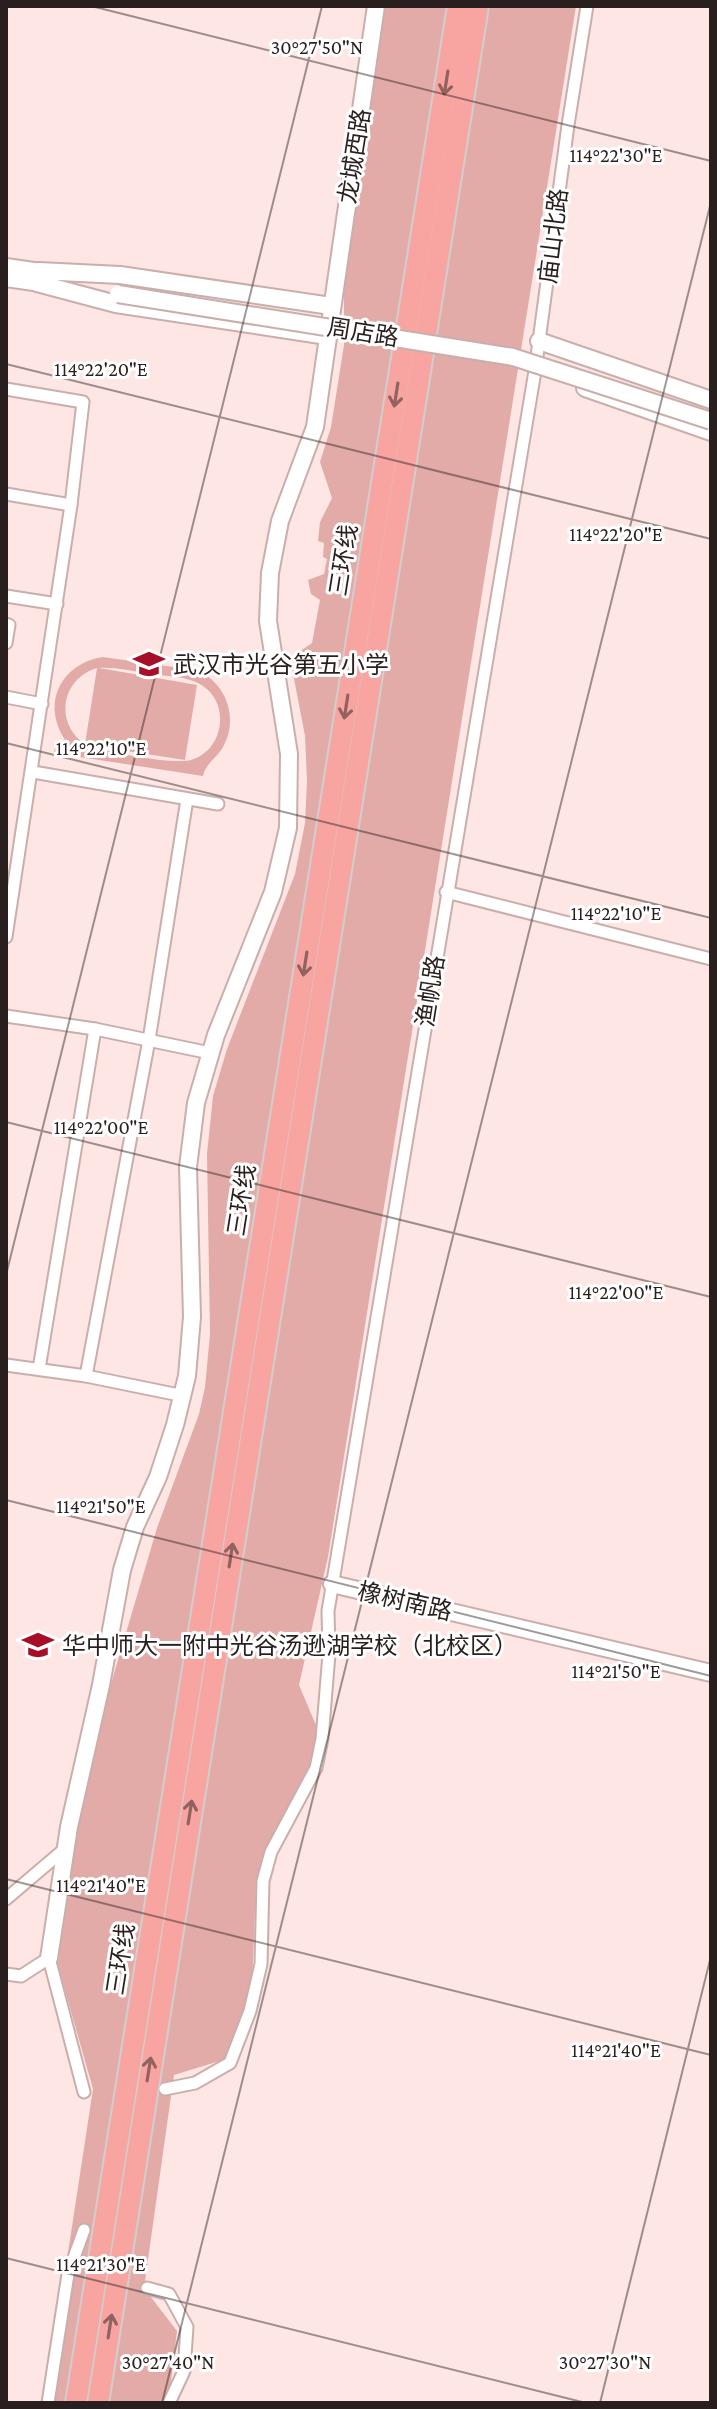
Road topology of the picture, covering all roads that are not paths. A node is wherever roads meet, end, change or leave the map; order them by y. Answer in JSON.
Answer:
{"nodes":[{"id":1,"x":376,"y":6,"type":"edge"},
{"id":2,"x":458,"y":6,"type":"edge"},
{"id":3,"x":478,"y":6,"type":"edge"},
{"id":4,"x":587,"y":6,"type":"edge"},
{"id":5,"x":6,"y":267,"type":"edge"},
{"id":6,"x":38,"y":277,"type":"junction"},
{"id":7,"x":6,"y":278,"type":"edge"},
{"id":8,"x":119,"y":289,"type":"junction"},
{"id":9,"x":331,"y":306,"type":"junction"},
{"id":10,"x":327,"y":336,"type":"junction"},
{"id":11,"x":539,"y":341,"type":"junction"},
{"id":12,"x":535,"y":371,"type":"junction"},
{"id":13,"x":6,"y":389,"type":"edge"},
{"id":14,"x":711,"y":400,"type":"edge"},
{"id":15,"x":711,"y":410,"type":"edge"},
{"id":16,"x":711,"y":421,"type":"edge"},
{"id":17,"x":711,"y":432,"type":"edge"},
{"id":18,"x":6,"y":494,"type":"edge"},
{"id":19,"x":71,"y":505,"type":"junction"},
{"id":20,"x":6,"y":596,"type":"edge"},
{"id":21,"x":57,"y":604,"type":"junction"},
{"id":22,"x":6,"y":624,"type":"edge"},
{"id":23,"x":6,"y":643,"type":"edge"},
{"id":24,"x":6,"y":697,"type":"edge"},
{"id":25,"x":42,"y":704,"type":"junction"},
{"id":26,"x":33,"y":772,"type":"junction"},
{"id":27,"x":187,"y":799,"type":"junction"},
{"id":28,"x":218,"y":804,"type":"dead end"},
{"id":29,"x":446,"y":892,"type":"junction"},
{"id":30,"x":6,"y":937,"type":"edge"},
{"id":31,"x":711,"y":959,"type":"edge"},
{"id":32,"x":6,"y":1016,"type":"edge"},
{"id":33,"x":95,"y":1029,"type":"junction"},
{"id":34,"x":149,"y":1040,"type":"junction"},
{"id":35,"x":210,"y":1053,"type":"junction"},
{"id":36,"x":6,"y":1365,"type":"edge"},
{"id":37,"x":39,"y":1369,"type":"junction"},
{"id":38,"x":86,"y":1376,"type":"junction"},
{"id":39,"x":184,"y":1396,"type":"junction"},
{"id":40,"x":332,"y":1584,"type":"junction"},
{"id":41,"x":711,"y":1673,"type":"edge"},
{"id":42,"x":66,"y":1848,"type":"junction"},
{"id":43,"x":6,"y":1899,"type":"edge"},
{"id":44,"x":49,"y":1958,"type":"junction"},
{"id":45,"x":6,"y":1974,"type":"edge"},
{"id":46,"x":165,"y":2089,"type":"dead end"},
{"id":47,"x":84,"y":2092,"type":"dead end"},
{"id":48,"x":84,"y":2230,"type":"dead end"},
{"id":49,"x":147,"y":2288,"type":"dead end"},
{"id":50,"x":48,"y":2403,"type":"edge"},
{"id":51,"x":76,"y":2403,"type":"edge"},
{"id":52,"x":98,"y":2403,"type":"edge"},
{"id":53,"x":169,"y":2403,"type":"edge"}],
"edges":[{"from":1,"to":9,"type":"street","name":"龙城西路"},
{"from":2,"to":51,"type":"highway","name":"三环线","one_way":true},
{"from":52,"to":3,"type":"highway","name":"三环线","one_way":true},
{"from":4,"to":11,"type":"street","name":"庙山北路"},
{"from":5,"to":6,"type":"street","name":"周店路"},
{"from":6,"to":7,"type":"street","name":"周店路"},
{"from":6,"to":8,"type":"street","name":"周店路"},
{"from":6,"to":9,"type":"street"},
{"from":6,"to":10,"type":"street"},
{"from":8,"to":15,"type":"street","name":"周店路"},
{"from":8,"to":16,"type":"street","name":"周店路","bridge":true},
{"from":9,"to":10,"type":"street","name":"龙城西路"},
{"from":10,"to":35,"type":"street","name":"龙城西路"},
{"from":11,"to":12,"type":"street","name":"庙山北路"},
{"from":11,"to":14,"type":"street"},
{"from":12,"to":17,"type":"street"},
{"from":12,"to":29,"type":"street","name":"渔帆路"},
{"from":13,"to":19,"type":"street"},
{"from":18,"to":19,"type":"street"},
{"from":19,"to":21,"type":"street"},
{"from":20,"to":21,"type":"street"},
{"from":21,"to":25,"type":"street"},
{"from":22,"to":23,"type":"street"},
{"from":24,"to":25,"type":"street"},
{"from":25,"to":26,"type":"street"},
{"from":26,"to":27,"type":"street"},
{"from":26,"to":30,"type":"street"},
{"from":27,"to":28,"type":"street"},
{"from":27,"to":34,"type":"street"},
{"from":29,"to":31,"type":"street"},
{"from":29,"to":40,"type":"street","name":"渔帆路"},
{"from":32,"to":33,"type":"street"},
{"from":33,"to":34,"type":"street"},
{"from":33,"to":37,"type":"street"},
{"from":34,"to":35,"type":"street"},
{"from":34,"to":38,"type":"street"},
{"from":35,"to":39,"type":"street","name":"龙城西路"},
{"from":36,"to":37,"type":"street"},
{"from":37,"to":38,"type":"street"},
{"from":38,"to":39,"type":"street"},
{"from":39,"to":42,"type":"street","name":"龙城西路"},
{"from":40,"to":41,"type":"street","name":"橡树南路"},
{"from":40,"to":46,"type":"street","name":"渔帆路"},
{"from":42,"to":43,"type":"street"},
{"from":42,"to":44,"type":"street","name":"龙城西路"},
{"from":44,"to":45,"type":"street"},
{"from":44,"to":47,"type":"street"},
{"from":48,"to":50,"type":"street"},
{"from":49,"to":53,"type":"street"}]}
